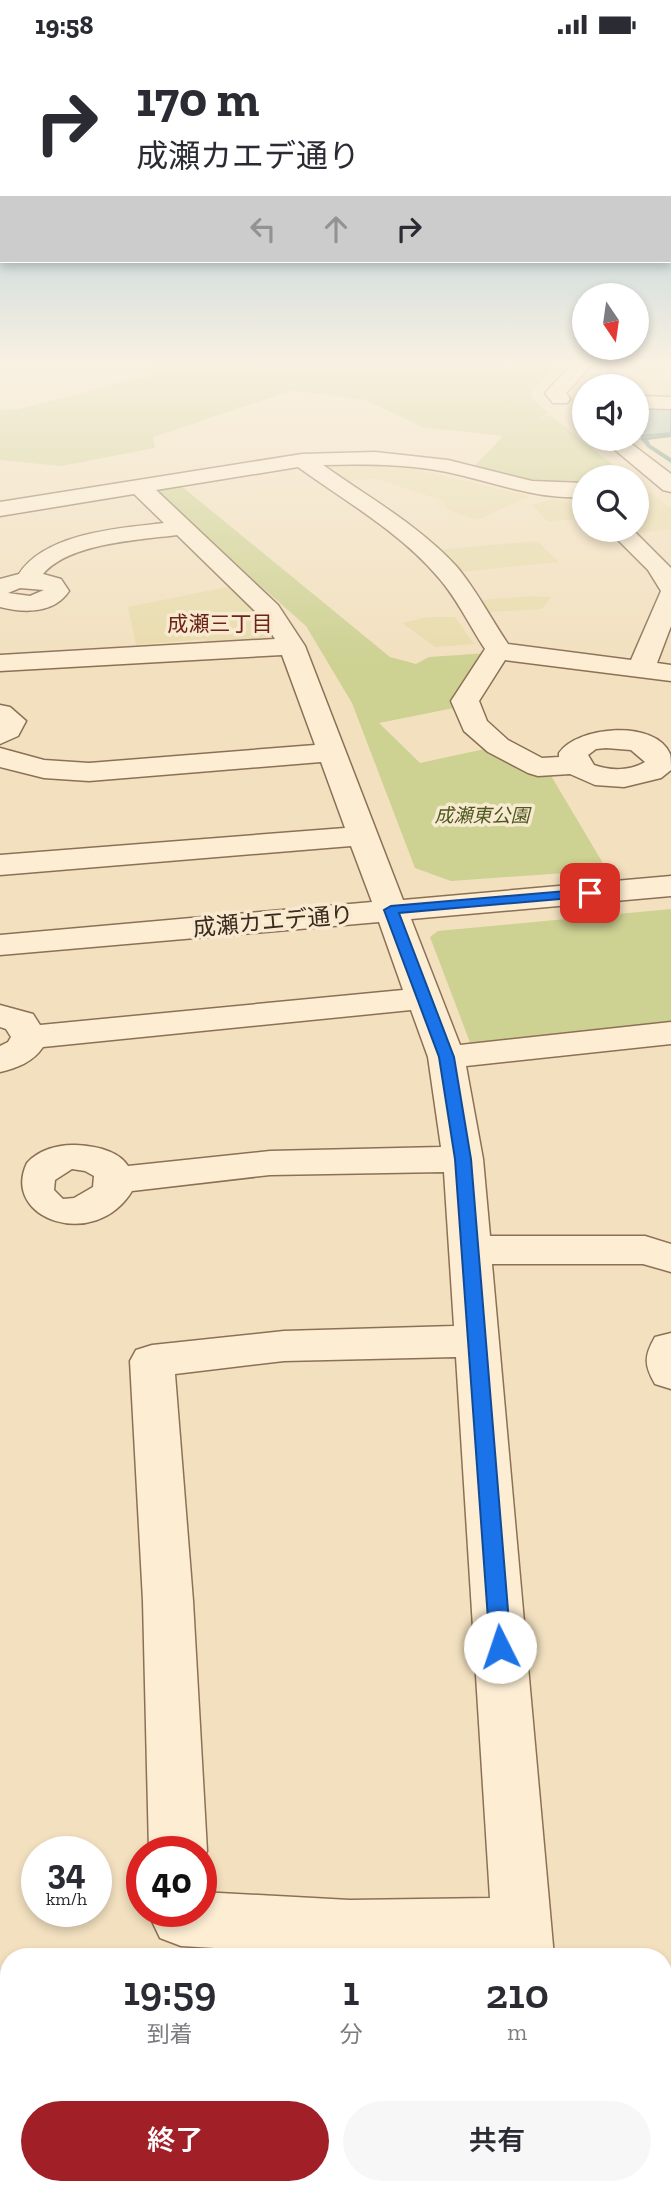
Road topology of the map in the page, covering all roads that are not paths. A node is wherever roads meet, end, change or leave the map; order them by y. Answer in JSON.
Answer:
{"nodes":[{"id":1,"x":277,"y":464,"type":"edge"},
{"id":2,"x":307,"y":464,"type":"edge"},
{"id":3,"x":434,"y":464,"type":"edge"},
{"id":4,"x":644,"y":464,"type":"edge"},
{"id":5,"x":669,"y":483,"type":"edge"},
{"id":6,"x":649,"y":484,"type":"edge"},
{"id":7,"x":139,"y":486,"type":"junction"},
{"id":8,"x":572,"y":493,"type":"edge"},
{"id":9,"x":0,"y":509,"type":"edge"},
{"id":10,"x":180,"y":528,"type":"junction"},
{"id":11,"x":632,"y":542,"type":"edge"},
{"id":12,"x":26,"y":580,"type":"junction"},
{"id":13,"x":668,"y":582,"type":"edge"},
{"id":14,"x":0,"y":588,"type":"edge"},
{"id":15,"x":0,"y":599,"type":"edge"},
{"id":16,"x":292,"y":646,"type":"junction"},
{"id":17,"x":499,"y":651,"type":"junction"},
{"id":18,"x":0,"y":663,"type":"edge"},
{"id":19,"x":641,"y":669,"type":"junction"},
{"id":20,"x":671,"y":673,"type":"edge"},
{"id":21,"x":0,"y":713,"type":"edge"},
{"id":22,"x":0,"y":735,"type":"edge"},
{"id":23,"x":332,"y":752,"type":"junction"},
{"id":24,"x":0,"y":757,"type":"edge"},
{"id":25,"x":577,"y":765,"type":"dead end"},
{"id":26,"x":363,"y":836,"type":"junction"},
{"id":27,"x":0,"y":865,"type":"edge"},
{"id":28,"x":671,"y":885,"type":"edge"},
{"id":29,"x":391,"y":910,"type":"junction"},
{"id":30,"x":0,"y":945,"type":"edge"},
{"id":31,"x":425,"y":998,"type":"junction"},
{"id":32,"x":0,"y":1016,"type":"edge"},
{"id":33,"x":671,"y":1033,"type":"edge"},
{"id":34,"x":29,"y":1037,"type":"junction"},
{"id":35,"x":446,"y":1057,"type":"junction"},
{"id":36,"x":0,"y":1061,"type":"edge"},
{"id":37,"x":463,"y":1159,"type":"junction"},
{"id":38,"x":115,"y":1180,"type":"dead end"},
{"id":39,"x":471,"y":1250,"type":"junction"},
{"id":40,"x":671,"y":1258,"type":"edge"},
{"id":41,"x":477,"y":1342,"type":"junction"},
{"id":42,"x":671,"y":1348,"type":"edge"},
{"id":43,"x":671,"y":1373,"type":"edge"},
{"id":44,"x":177,"y":1836,"type":"edge"},
{"id":45,"x":217,"y":1921,"type":"edge"},
{"id":46,"x":523,"y":1941,"type":"edge"}],
"edges":[{"from":1,"to":7,"type":"street"},
{"from":2,"to":17,"type":"street"},
{"from":3,"to":8,"type":"street"},
{"from":4,"to":5,"type":"street"},
{"from":5,"to":6,"type":"street"},
{"from":7,"to":9,"type":"street"},
{"from":7,"to":10,"type":"street"},
{"from":10,"to":12,"type":"street"},
{"from":10,"to":16,"type":"street"},
{"from":11,"to":13,"type":"street"},
{"from":12,"to":14,"type":"street"},
{"from":12,"to":15,"type":"street"},
{"from":13,"to":19,"type":"street"},
{"from":16,"to":18,"type":"street"},
{"from":16,"to":23,"type":"street"},
{"from":17,"to":19,"type":"street"},
{"from":17,"to":25,"type":"street"},
{"from":19,"to":20,"type":"street"},
{"from":21,"to":22,"type":"street"},
{"from":23,"to":24,"type":"street"},
{"from":23,"to":26,"type":"street"},
{"from":26,"to":27,"type":"street"},
{"from":26,"to":29,"type":"street"},
{"from":28,"to":29,"type":"street","name":"成瀬カエデ通り"},
{"from":29,"to":30,"type":"street","name":"成瀬カエデ通り"},
{"from":29,"to":31,"type":"street"},
{"from":31,"to":34,"type":"street"},
{"from":31,"to":35,"type":"street"},
{"from":32,"to":34,"type":"street"},
{"from":33,"to":35,"type":"street"},
{"from":34,"to":36,"type":"street"},
{"from":35,"to":37,"type":"street"},
{"from":37,"to":38,"type":"street"},
{"from":37,"to":39,"type":"street"},
{"from":39,"to":40,"type":"street"},
{"from":39,"to":41,"type":"street"},
{"from":41,"to":44,"type":"street"},
{"from":41,"to":46,"type":"street"},
{"from":42,"to":43,"type":"street"},
{"from":45,"to":46,"type":"street"}]}
